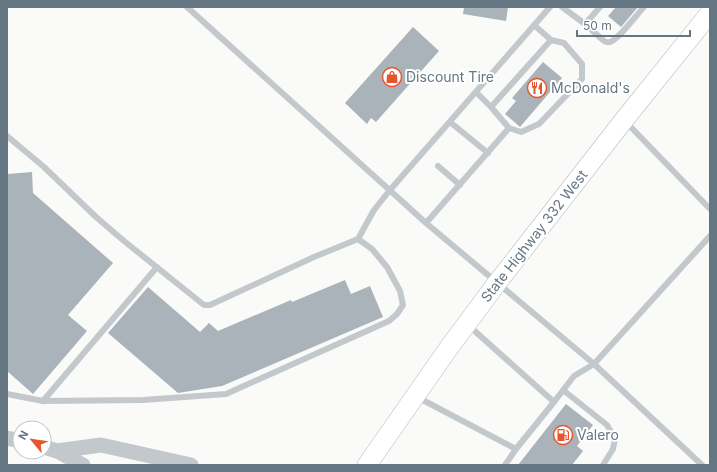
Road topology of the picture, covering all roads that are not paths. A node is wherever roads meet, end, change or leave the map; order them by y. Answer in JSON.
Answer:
{"nodes":[{"id":1,"x":187,"y":7,"type":"edge"},
{"id":2,"x":550,"y":7,"type":"edge"},
{"id":3,"x":562,"y":7,"type":"edge"},
{"id":4,"x":600,"y":7,"type":"edge"},
{"id":5,"x":644,"y":7,"type":"edge"},
{"id":6,"x":710,"y":13,"type":"edge"},
{"id":7,"x":584,"y":24,"type":"junction"},
{"id":8,"x":534,"y":25,"type":"junction"},
{"id":9,"x":551,"y":40,"type":"junction"},
{"id":10,"x":476,"y":92,"type":"junction"},
{"id":11,"x":491,"y":107,"type":"junction"},
{"id":12,"x":624,"y":120,"type":"junction"},
{"id":13,"x":450,"y":122,"type":"junction"},
{"id":14,"x":509,"y":128,"type":"junction"},
{"id":15,"x":7,"y":136,"type":"edge"},
{"id":16,"x":488,"y":154,"type":"junction"},
{"id":17,"x":438,"y":166,"type":"dead end"},
{"id":18,"x":460,"y":185,"type":"junction"},
{"id":19,"x":390,"y":190,"type":"junction"},
{"id":20,"x":710,"y":209,"type":"edge"},
{"id":21,"x":426,"y":223,"type":"junction"},
{"id":22,"x":710,"y":236,"type":"edge"},
{"id":23,"x":358,"y":239,"type":"junction"},
{"id":24,"x":157,"y":267,"type":"junction"},
{"id":25,"x":497,"y":284,"type":"junction"},
{"id":26,"x":467,"y":324,"type":"junction"},
{"id":27,"x":594,"y":364,"type":"junction"},
{"id":28,"x":563,"y":390,"type":"junction"},
{"id":29,"x":7,"y":394,"type":"edge"},
{"id":30,"x":415,"y":397,"type":"junction"},
{"id":31,"x":43,"y":401,"type":"junction"},
{"id":32,"x":554,"y":402,"type":"junction"},
{"id":33,"x":52,"y":449,"type":"edge"},
{"id":34,"x":516,"y":449,"type":"junction"},
{"id":35,"x":52,"y":450,"type":"edge"},
{"id":36,"x":83,"y":465,"type":"edge"},
{"id":37,"x":190,"y":465,"type":"edge"},
{"id":38,"x":367,"y":465,"type":"edge"},
{"id":39,"x":505,"y":465,"type":"edge"},
{"id":40,"x":603,"y":465,"type":"edge"},
{"id":41,"x":702,"y":465,"type":"edge"}],
"edges":[{"from":1,"to":19,"type":"lane"},
{"from":2,"to":8,"type":"lane"},
{"from":3,"to":7,"type":"lane"},
{"from":4,"to":7,"type":"lane"},
{"from":5,"to":7,"type":"lane"},
{"from":6,"to":12,"type":"main road","name":"State Highway 332 West"},
{"from":8,"to":9,"type":"lane"},
{"from":8,"to":10,"type":"lane"},
{"from":9,"to":11,"type":"lane"},
{"from":9,"to":14,"type":"lane"},
{"from":10,"to":11,"type":"lane"},
{"from":10,"to":13,"type":"lane"},
{"from":11,"to":14,"type":"lane"},
{"from":12,"to":20,"type":"lane"},
{"from":12,"to":25,"type":"main road","name":"State Highway 332 West"},
{"from":13,"to":16,"type":"lane"},
{"from":13,"to":19,"type":"lane"},
{"from":14,"to":16,"type":"lane"},
{"from":15,"to":24,"type":"lane"},
{"from":16,"to":18,"type":"lane"},
{"from":17,"to":18,"type":"lane"},
{"from":18,"to":21,"type":"lane"},
{"from":19,"to":21,"type":"lane"},
{"from":19,"to":23,"type":"lane"},
{"from":21,"to":25,"type":"lane"},
{"from":22,"to":27,"type":"lane"},
{"from":23,"to":24,"type":"lane"},
{"from":23,"to":31,"type":"lane"},
{"from":24,"to":31,"type":"lane"},
{"from":25,"to":26,"type":"main road","name":"State Highway 332 West"},
{"from":25,"to":27,"type":"lane"},
{"from":26,"to":30,"type":"main road","name":"State Highway 332 West"},
{"from":26,"to":32,"type":"lane"},
{"from":27,"to":28,"type":"lane"},
{"from":27,"to":41,"type":"lane"},
{"from":28,"to":32,"type":"lane"},
{"from":28,"to":40,"type":"lane"},
{"from":29,"to":31,"type":"lane"},
{"from":30,"to":34,"type":"lane"},
{"from":30,"to":38,"type":"main road","name":"State Highway 332 West"},
{"from":32,"to":34,"type":"lane"},
{"from":33,"to":37,"type":"street"},
{"from":34,"to":39,"type":"lane"},
{"from":35,"to":36,"type":"street"}]}
